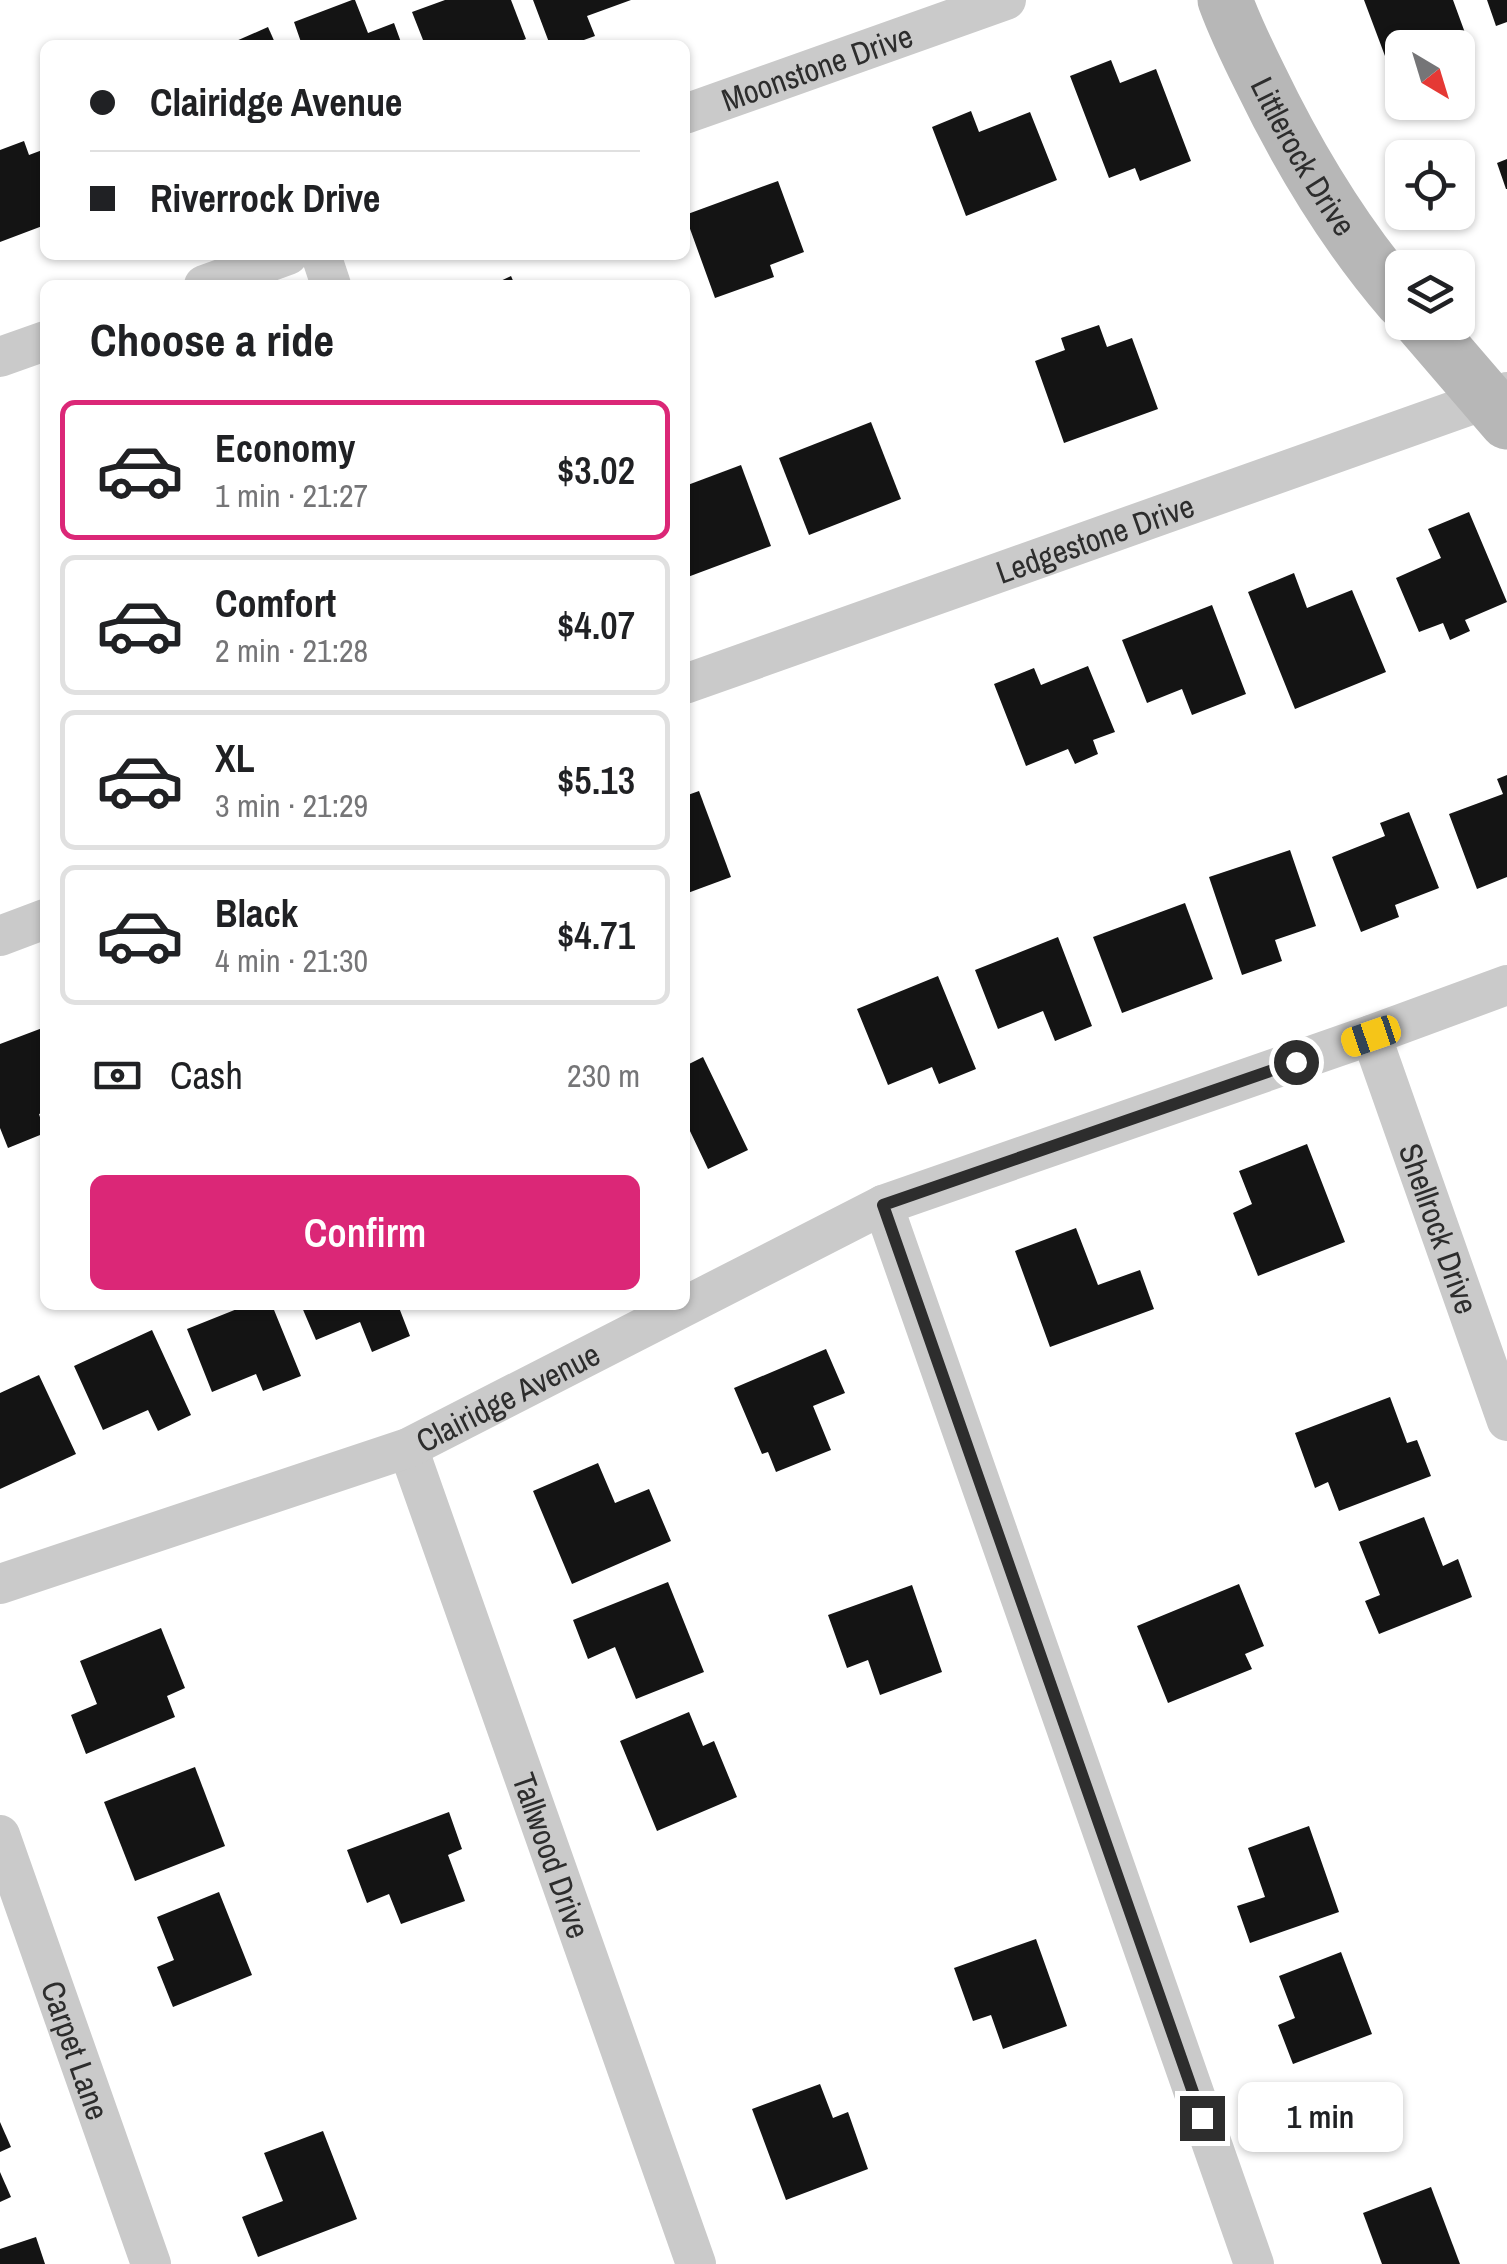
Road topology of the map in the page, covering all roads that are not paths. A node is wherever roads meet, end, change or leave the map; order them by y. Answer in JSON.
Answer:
{"nodes":[{"id":1,"x":1006,"y":0,"type":"edge"},
{"id":2,"x":1225,"y":0,"type":"edge"},
{"id":3,"x":690,"y":112,"type":"edge"},
{"id":4,"x":274,"y":260,"type":"edge"},
{"id":5,"x":218,"y":280,"type":"edge"},
{"id":6,"x":1385,"y":280,"type":"edge"},
{"id":7,"x":1438,"y":340,"type":"edge"},
{"id":8,"x":40,"y":343,"type":"edge"},
{"id":9,"x":0,"y":357,"type":"edge"},
{"id":10,"x":1501,"y":405,"type":"edge"},
{"id":11,"x":690,"y":682,"type":"edge"},
{"id":12,"x":40,"y":921,"type":"edge"},
{"id":13,"x":0,"y":936,"type":"edge"},
{"id":14,"x":1507,"y":985,"type":"edge"},
{"id":15,"x":1371,"y":1036,"type":"junction"},
{"id":16,"x":883,"y":1205,"type":"junction"},
{"id":17,"x":690,"y":1304,"type":"edge"},
{"id":18,"x":678,"y":1310,"type":"edge"},
{"id":19,"x":1507,"y":1420,"type":"edge"},
{"id":20,"x":408,"y":1448,"type":"junction"},
{"id":21,"x":0,"y":1584,"type":"edge"},
{"id":22,"x":0,"y":1835,"type":"edge"},
{"id":23,"x":152,"y":2264,"type":"edge"},
{"id":24,"x":696,"y":2264,"type":"edge"},
{"id":25,"x":1254,"y":2264,"type":"edge"}],
"edges":[{"from":1,"to":3,"type":"street","name":"Moonstone Drive"},
{"from":2,"to":6,"type":"street","name":"Littlerock Drive"},
{"from":4,"to":5,"type":"street"},
{"from":7,"to":10,"type":"street"},
{"from":8,"to":9,"type":"street"},
{"from":10,"to":11,"type":"street","name":"Ledgestone Drive"},
{"from":12,"to":13,"type":"street"},
{"from":14,"to":15,"type":"street","name":"Clairidge Avenue"},
{"from":15,"to":16,"type":"street","name":"Clairidge Avenue"},
{"from":15,"to":19,"type":"street","name":"Shellrock Drive"},
{"from":16,"to":17,"type":"street","name":"Clairidge Avenue"},
{"from":16,"to":25,"type":"street"},
{"from":18,"to":20,"type":"street","name":"Clairidge Avenue"},
{"from":20,"to":21,"type":"street","name":"Clairidge Avenue"},
{"from":20,"to":24,"type":"street","name":"Tallwood Drive"},
{"from":22,"to":23,"type":"street","name":"Carpet Lane"}]}
